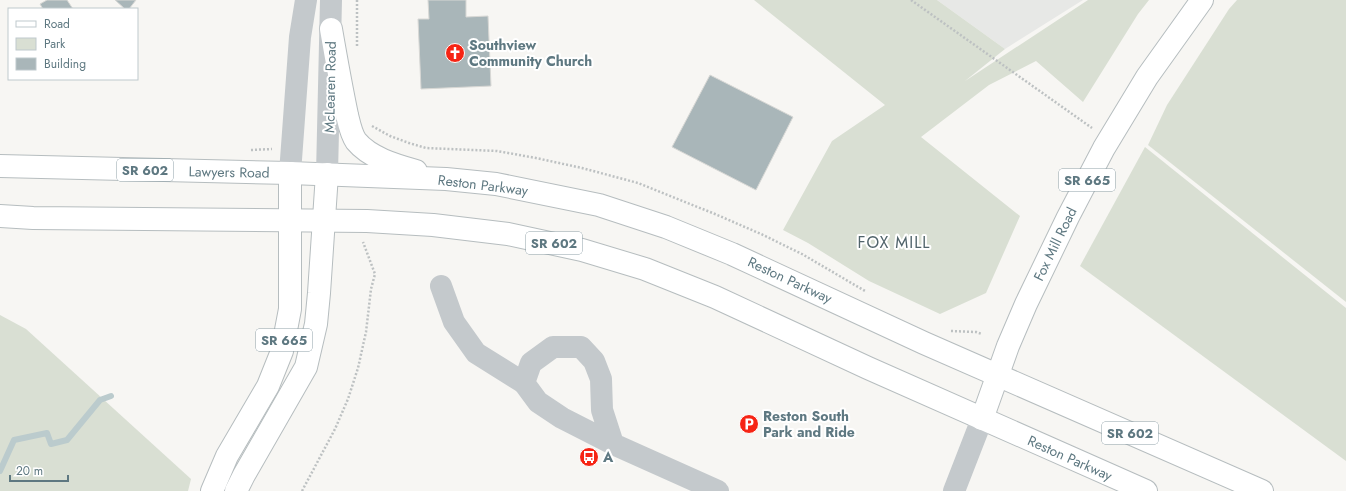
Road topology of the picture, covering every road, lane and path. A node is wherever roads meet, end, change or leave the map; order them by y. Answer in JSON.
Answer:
{"nodes":[{"id":1,"x":306,"y":0,"type":"edge"},
{"id":2,"x":331,"y":0,"type":"edge"},
{"id":3,"x":911,"y":0,"type":"edge"},
{"id":4,"x":1202,"y":0,"type":"edge"},
{"id":5,"x":331,"y":30,"type":"junction"},
{"id":6,"x":1082,"y":122,"type":"dead end"},
{"id":7,"x":372,"y":126,"type":"dead end"},
{"id":8,"x":0,"y":166,"type":"edge"},
{"id":9,"x":290,"y":173,"type":"junction"},
{"id":10,"x":327,"y":174,"type":"junction"},
{"id":11,"x":446,"y":179,"type":"junction"},
{"id":12,"x":0,"y":216,"type":"edge"},
{"id":13,"x":289,"y":221,"type":"junction"},
{"id":14,"x":324,"y":221,"type":"junction"},
{"id":15,"x":354,"y":222,"type":"junction"},
{"id":16,"x":441,"y":286,"type":"dead end"},
{"id":17,"x":868,"y":293,"type":"dead end"},
{"id":18,"x":950,"y":331,"type":"dead end"},
{"id":19,"x":982,"y":334,"type":"dead end"},
{"id":20,"x":998,"y":374,"type":"junction"},
{"id":21,"x":524,"y":383,"type":"junction"},
{"id":22,"x":982,"y":419,"type":"junction"},
{"id":23,"x":613,"y":444,"type":"junction"},
{"id":24,"x":212,"y":491,"type":"edge"},
{"id":25,"x":236,"y":491,"type":"edge"},
{"id":26,"x":302,"y":491,"type":"edge"},
{"id":27,"x":718,"y":491,"type":"edge"},
{"id":28,"x":954,"y":491,"type":"edge"},
{"id":29,"x":1146,"y":491,"type":"edge"},
{"id":30,"x":1262,"y":491,"type":"edge"}],
"edges":[{"from":1,"to":9,"type":"street"},
{"from":2,"to":5,"type":"street","name":"McLearen Road"},
{"from":3,"to":6,"type":"path"},
{"from":4,"to":20,"type":"main road","name":"Fox Mill Road","number":"SR 665"},
{"from":5,"to":10,"type":"street","name":"McLearen Road"},
{"from":5,"to":11,"type":"main road"},
{"from":7,"to":17,"type":"path"},
{"from":8,"to":9,"type":"main road","name":"Lawyers Road","number":"SR 602"},
{"from":9,"to":10,"type":"main road","name":"Reston Parkway","number":"SR 602"},
{"from":9,"to":13,"type":"main road","name":"Lawyers Road","number":"SR 665"},
{"from":10,"to":11,"type":"main road","name":"Reston Parkway","number":"SR 602"},
{"from":10,"to":14,"type":"main road","number":"SR 665"},
{"from":11,"to":20,"type":"main road","name":"Reston Parkway","number":"SR 602"},
{"from":12,"to":13,"type":"main road","number":"SR 602"},
{"from":13,"to":14,"type":"main road","name":"Reston Parkway","number":"SR 602"},
{"from":13,"to":24,"type":"main road","name":"Lawyers Road","number":"SR 665"},
{"from":14,"to":15,"type":"main road","name":"Reston Parkway","number":"SR 602"},
{"from":14,"to":25,"type":"main road","number":"SR 665"},
{"from":15,"to":22,"type":"main road","name":"Reston Parkway","number":"SR 602"},
{"from":15,"to":26,"type":"path"},
{"from":16,"to":21,"type":"street"},
{"from":18,"to":19,"type":"path"},
{"from":20,"to":22,"type":"main road","name":"Fox Mill Road","number":"SR 665"},
{"from":20,"to":30,"type":"main road","name":"Reston Parkway","number":"SR 602"},
{"from":21,"to":23,"type":"street"},
{"from":21,"to":23,"type":"street"},
{"from":22,"to":28,"type":"street"},
{"from":22,"to":29,"type":"main road","name":"Reston Parkway","number":"SR 602"},
{"from":23,"to":27,"type":"street"}]}
